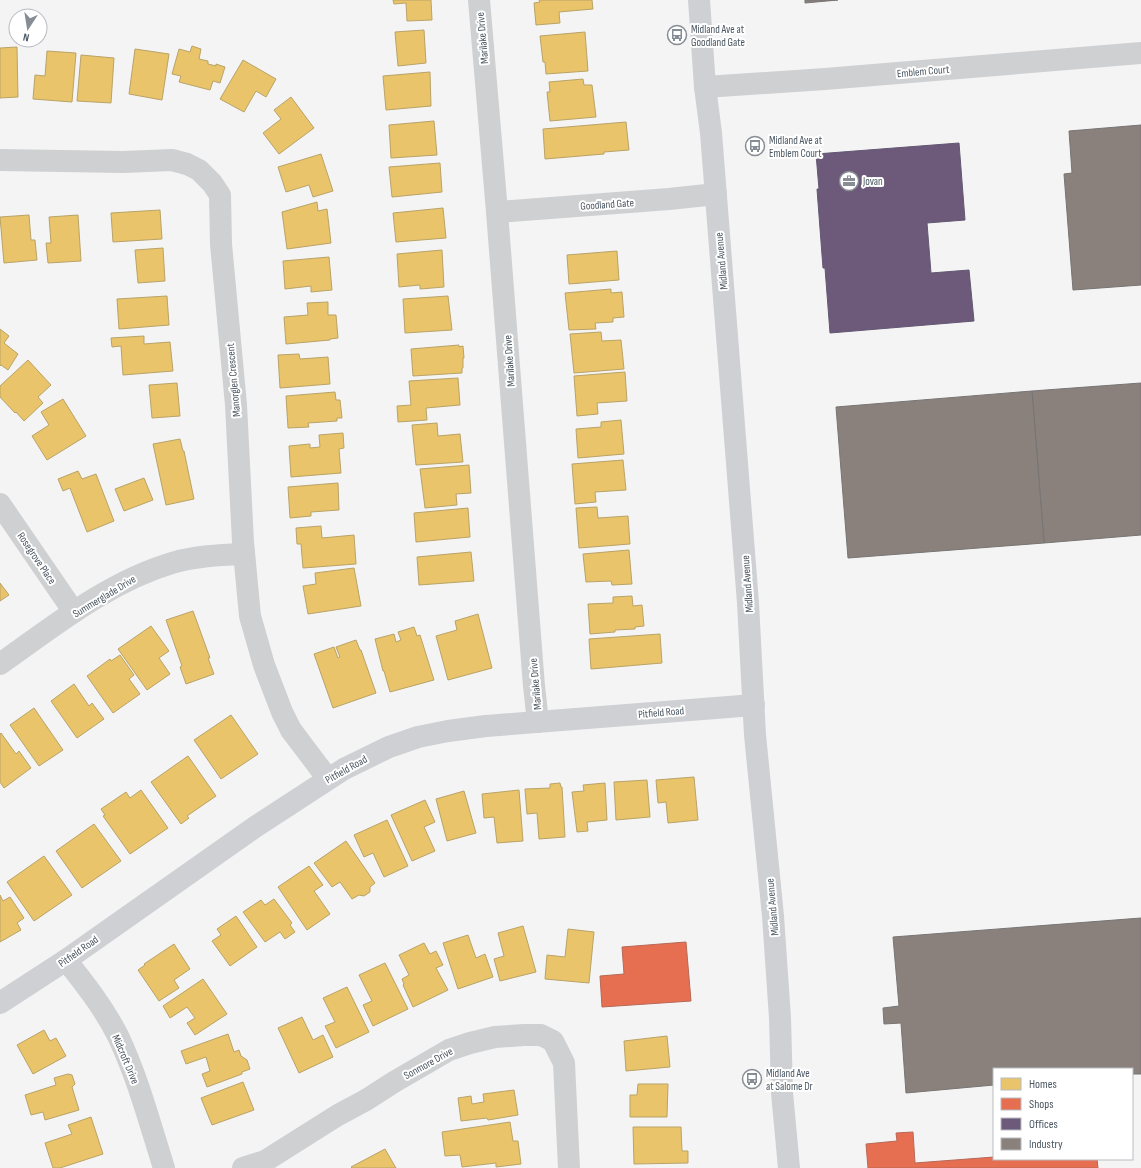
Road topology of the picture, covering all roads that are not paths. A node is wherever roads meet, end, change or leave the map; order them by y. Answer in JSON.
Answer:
{"nodes":[{"id":1,"x":479,"y":0,"type":"edge"},
{"id":2,"x":699,"y":0,"type":"edge"},
{"id":3,"x":1141,"y":53,"type":"edge"},
{"id":4,"x":706,"y":88,"type":"junction"},
{"id":5,"x":0,"y":160,"type":"edge"},
{"id":6,"x":716,"y":194,"type":"junction"},
{"id":7,"x":497,"y":212,"type":"junction"},
{"id":8,"x":0,"y":504,"type":"edge"},
{"id":9,"x":244,"y":554,"type":"junction"},
{"id":10,"x":74,"y":612,"type":"junction"},
{"id":11,"x":0,"y":664,"type":"edge"},
{"id":12,"x":754,"y":705,"type":"junction"},
{"id":13,"x":538,"y":722,"type":"junction"},
{"id":14,"x":328,"y":779,"type":"junction"},
{"id":15,"x":66,"y":960,"type":"junction"},
{"id":16,"x":0,"y":1003,"type":"edge"},
{"id":17,"x":164,"y":1168,"type":"edge"},
{"id":18,"x":244,"y":1168,"type":"edge"},
{"id":19,"x":569,"y":1168,"type":"edge"},
{"id":20,"x":789,"y":1168,"type":"edge"}],
"edges":[{"from":1,"to":7,"type":"street","name":"Marilake Drive"},
{"from":2,"to":4,"type":"main road","name":"Midland Avenue"},
{"from":3,"to":4,"type":"street","name":"Emblem Court"},
{"from":4,"to":6,"type":"main road","name":"Midland Avenue"},
{"from":5,"to":9,"type":"street","name":"Manorglen Crescent"},
{"from":6,"to":7,"type":"street","name":"Goodland Gate"},
{"from":6,"to":12,"type":"main road","name":"Midland Avenue"},
{"from":7,"to":13,"type":"street","name":"Marilake Drive"},
{"from":8,"to":10,"type":"street","name":"Rosegrove Place"},
{"from":9,"to":10,"type":"street","name":"Summerglade Drive"},
{"from":9,"to":14,"type":"street","name":"Manorglen Crescent"},
{"from":10,"to":11,"type":"street","name":"Summerglade Drive"},
{"from":12,"to":13,"type":"main road","name":"Pitfield Road"},
{"from":12,"to":20,"type":"main road","name":"Midland Avenue"},
{"from":13,"to":14,"type":"main road","name":"Pitfield Road"},
{"from":14,"to":15,"type":"main road","name":"Pitfield Road"},
{"from":15,"to":16,"type":"main road","name":"Pitfield Road"},
{"from":15,"to":17,"type":"street","name":"Midcroft Drive"},
{"from":18,"to":19,"type":"street","name":"Sonmore Drive"}]}
